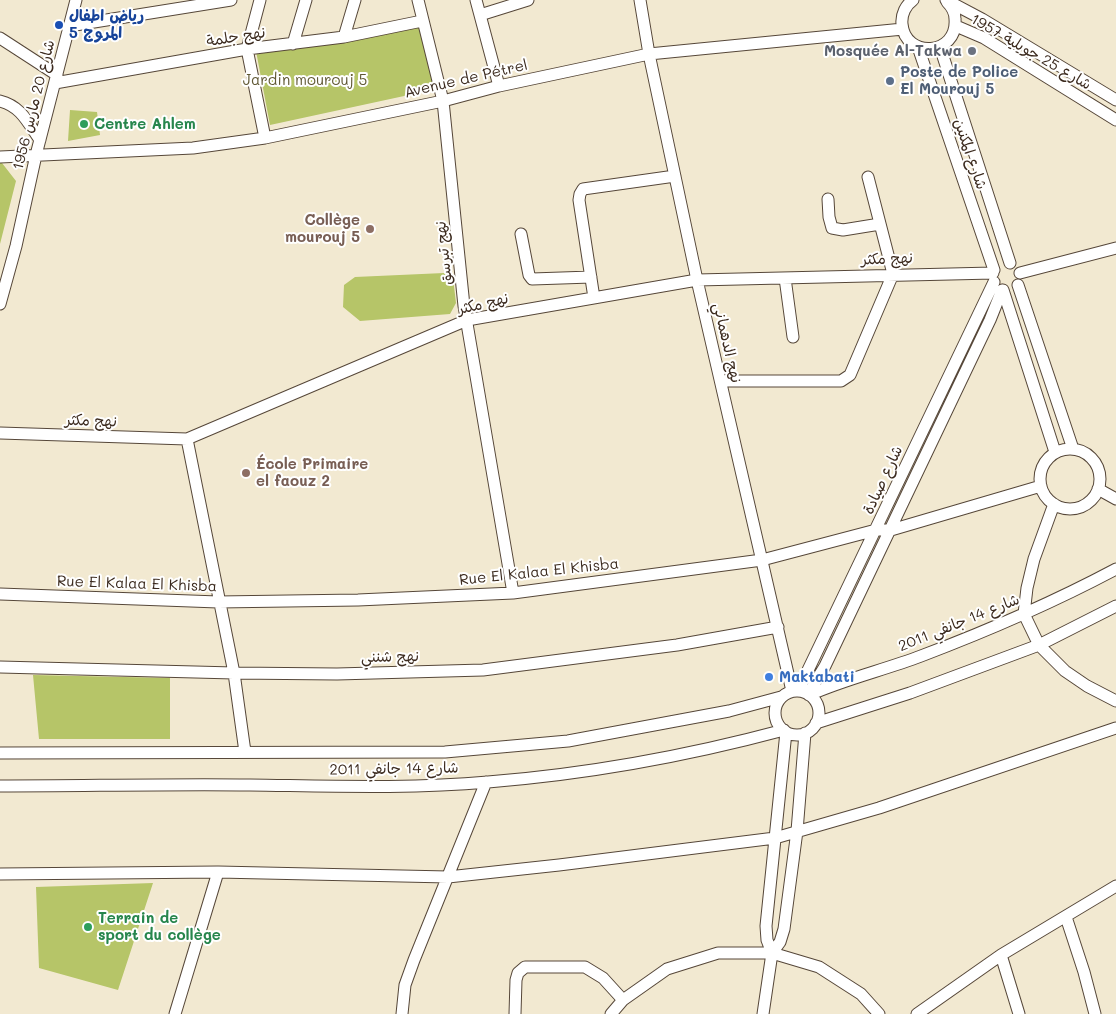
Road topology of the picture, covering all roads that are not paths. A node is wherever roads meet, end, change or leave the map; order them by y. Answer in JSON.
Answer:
{"nodes":[{"id":1,"x":76,"y":0,"type":"edge"},
{"id":2,"x":231,"y":0,"type":"edge"},
{"id":3,"x":260,"y":0,"type":"edge"},
{"id":4,"x":306,"y":0,"type":"edge"},
{"id":5,"x":355,"y":0,"type":"edge"},
{"id":6,"x":418,"y":0,"type":"edge"},
{"id":7,"x":476,"y":0,"type":"edge"},
{"id":8,"x":526,"y":0,"type":"edge"},
{"id":9,"x":640,"y":0,"type":"edge"},
{"id":10,"x":913,"y":0,"type":"edge"},
{"id":11,"x":945,"y":0,"type":"edge"},
{"id":12,"x":212,"y":2,"type":"edge"},
{"id":13,"x":166,"y":5,"type":"edge"},
{"id":14,"x":480,"y":15,"type":"junction"},
{"id":15,"x":422,"y":21,"type":"junction"},
{"id":16,"x":69,"y":26,"type":"junction"},
{"id":17,"x":956,"y":26,"type":"junction"},
{"id":18,"x":903,"y":29,"type":"junction"},
{"id":19,"x":344,"y":37,"type":"junction"},
{"id":20,"x":0,"y":38,"type":"edge"},
{"id":21,"x":293,"y":44,"type":"junction"},
{"id":22,"x":918,"y":47,"type":"junction"},
{"id":23,"x":940,"y":47,"type":"junction"},
{"id":24,"x":247,"y":49,"type":"junction"},
{"id":25,"x":648,"y":54,"type":"junction"},
{"id":26,"x":56,"y":78,"type":"junction"},
{"id":27,"x":500,"y":86,"type":"junction"},
{"id":28,"x":1116,"y":100,"type":"edge"},
{"id":29,"x":0,"y":101,"type":"edge"},
{"id":30,"x":443,"y":101,"type":"junction"},
{"id":31,"x":1116,"y":120,"type":"edge"},
{"id":32,"x":264,"y":138,"type":"junction"},
{"id":33,"x":40,"y":140,"type":"junction"},
{"id":34,"x":36,"y":156,"type":"junction"},
{"id":35,"x":0,"y":157,"type":"edge"},
{"id":36,"x":675,"y":176,"type":"junction"},
{"id":37,"x":868,"y":177,"type":"dead end"},
{"id":38,"x":828,"y":199,"type":"dead end"},
{"id":39,"x":880,"y":224,"type":"junction"},
{"id":40,"x":521,"y":234,"type":"dead end"},
{"id":41,"x":1116,"y":248,"type":"edge"},
{"id":42,"x":1010,"y":263,"type":"junction"},
{"id":43,"x":893,"y":274,"type":"junction"},
{"id":44,"x":590,"y":277,"type":"junction"},
{"id":45,"x":785,"y":278,"type":"junction"},
{"id":46,"x":1019,"y":279,"type":"junction"},
{"id":47,"x":697,"y":280,"type":"junction"},
{"id":48,"x":997,"y":281,"type":"junction"},
{"id":49,"x":594,"y":298,"type":"junction"},
{"id":50,"x":0,"y":304,"type":"edge"},
{"id":51,"x":467,"y":320,"type":"junction"},
{"id":52,"x":793,"y":337,"type":"dead end"},
{"id":53,"x":720,"y":381,"type":"junction"},
{"id":54,"x":0,"y":433,"type":"edge"},
{"id":55,"x":187,"y":439,"type":"junction"},
{"id":56,"x":1074,"y":449,"type":"junction"},
{"id":57,"x":1055,"y":452,"type":"junction"},
{"id":58,"x":1041,"y":486,"type":"junction"},
{"id":59,"x":1098,"y":490,"type":"junction"},
{"id":60,"x":1116,"y":499,"type":"edge"},
{"id":61,"x":1054,"y":504,"type":"junction"},
{"id":62,"x":876,"y":530,"type":"junction"},
{"id":63,"x":891,"y":530,"type":"junction"},
{"id":64,"x":762,"y":560,"type":"junction"},
{"id":65,"x":1116,"y":568,"type":"edge"},
{"id":66,"x":513,"y":592,"type":"junction"},
{"id":67,"x":0,"y":594,"type":"edge"},
{"id":68,"x":218,"y":602,"type":"junction"},
{"id":69,"x":1116,"y":606,"type":"edge"},
{"id":70,"x":1024,"y":614,"type":"junction"},
{"id":71,"x":778,"y":627,"type":"junction"},
{"id":72,"x":1039,"y":645,"type":"junction"},
{"id":73,"x":0,"y":667,"type":"edge"},
{"id":74,"x":234,"y":673,"type":"junction"},
{"id":75,"x":802,"y":693,"type":"junction"},
{"id":76,"x":781,"y":697,"type":"junction"},
{"id":77,"x":1116,"y":701,"type":"edge"},
{"id":78,"x":816,"y":723,"type":"junction"},
{"id":79,"x":1116,"y":728,"type":"edge"},
{"id":80,"x":785,"y":731,"type":"junction"},
{"id":81,"x":805,"y":733,"type":"junction"},
{"id":82,"x":245,"y":752,"type":"junction"},
{"id":83,"x":0,"y":753,"type":"edge"},
{"id":84,"x":486,"y":782,"type":"junction"},
{"id":85,"x":0,"y":786,"type":"edge"},
{"id":86,"x":797,"y":831,"type":"junction"},
{"id":87,"x":775,"y":838,"type":"junction"},
{"id":88,"x":218,"y":872,"type":"junction"},
{"id":89,"x":0,"y":874,"type":"edge"},
{"id":90,"x":448,"y":877,"type":"junction"},
{"id":91,"x":1116,"y":886,"type":"edge"},
{"id":92,"x":1066,"y":917,"type":"junction"},
{"id":93,"x":772,"y":953,"type":"junction"},
{"id":94,"x":1001,"y":955,"type":"junction"},
{"id":95,"x":623,"y":1000,"type":"junction"},
{"id":96,"x":175,"y":1014,"type":"edge"},
{"id":97,"x":402,"y":1014,"type":"edge"},
{"id":98,"x":515,"y":1014,"type":"edge"},
{"id":99,"x":612,"y":1014,"type":"edge"},
{"id":100,"x":763,"y":1014,"type":"edge"},
{"id":101,"x":879,"y":1014,"type":"edge"},
{"id":102,"x":917,"y":1014,"type":"edge"},
{"id":103,"x":1019,"y":1014,"type":"edge"},
{"id":104,"x":1095,"y":1014,"type":"edge"}],
"edges":[{"from":1,"to":16,"type":"street","name":"شارع 20 مارس 1956"},
{"from":2,"to":12,"type":"street"},
{"from":3,"to":24,"type":"street"},
{"from":4,"to":21,"type":"street"},
{"from":5,"to":19,"type":"street"},
{"from":6,"to":15,"type":"street","name":"نهج تبرسق"},
{"from":7,"to":14,"type":"street"},
{"from":8,"to":14,"type":"street"},
{"from":9,"to":25,"type":"street","name":"نهج الدهماني"},
{"from":10,"to":18,"type":"street"},
{"from":11,"to":17,"type":"street"},
{"from":11,"to":28,"type":"street","name":"شارع 25 جويلية 1957"},
{"from":12,"to":13,"type":"street"},
{"from":13,"to":16,"type":"street"},
{"from":14,"to":27,"type":"street"},
{"from":15,"to":19,"type":"street","name":"نهج جلمة"},
{"from":15,"to":30,"type":"street","name":"نهج تبرسق"},
{"from":16,"to":26,"type":"street","name":"شارع 20 مارس 1956"},
{"from":17,"to":23,"type":"street"},
{"from":17,"to":31,"type":"street","name":"شارع 25 جويلية 1957"},
{"from":18,"to":22,"type":"street"},
{"from":18,"to":25,"type":"street","name":"Avenue de Pétrel"},
{"from":19,"to":21,"type":"street","name":"نهج جلمة"},
{"from":20,"to":26,"type":"street"},
{"from":21,"to":24,"type":"street","name":"نهج جلمة"},
{"from":22,"to":23,"type":"street"},
{"from":22,"to":48,"type":"street","name":"شارع المكنين"},
{"from":23,"to":42,"type":"street","name":"شارع المكنين"},
{"from":24,"to":26,"type":"street","name":"نهج جلمة"},
{"from":24,"to":32,"type":"street"},
{"from":25,"to":27,"type":"street","name":"Avenue de Pétrel"},
{"from":25,"to":36,"type":"street","name":"نهج الدهماني"},
{"from":26,"to":33,"type":"street","name":"شارع 20 مارس 1956"},
{"from":27,"to":30,"type":"street","name":"Avenue de Pétrel"},
{"from":29,"to":33,"type":"street"},
{"from":30,"to":32,"type":"street","name":"Avenue de Pétrel"},
{"from":30,"to":51,"type":"street","name":"نهج تبرسق"},
{"from":32,"to":34,"type":"street","name":"Avenue de Pétrel"},
{"from":33,"to":34,"type":"street","name":"شارع 20 مارس 1956"},
{"from":34,"to":35,"type":"street","name":"Avenue de Pétrel"},
{"from":34,"to":50,"type":"street","name":"شارع 20 مارس 1956"},
{"from":36,"to":44,"type":"street"},
{"from":36,"to":47,"type":"street","name":"نهج الدهماني"},
{"from":37,"to":39,"type":"street"},
{"from":38,"to":39,"type":"street"},
{"from":39,"to":43,"type":"street"},
{"from":40,"to":44,"type":"street"},
{"from":41,"to":46,"type":"street"},
{"from":42,"to":46,"type":"street"},
{"from":42,"to":48,"type":"street"},
{"from":43,"to":45,"type":"street","name":"نهج مكثر"},
{"from":43,"to":48,"type":"street","name":"نهج مكثر"},
{"from":43,"to":53,"type":"street"},
{"from":44,"to":49,"type":"street"},
{"from":45,"to":47,"type":"street","name":"نهج مكثر"},
{"from":45,"to":52,"type":"street"},
{"from":46,"to":48,"type":"street"},
{"from":46,"to":56,"type":"street"},
{"from":47,"to":49,"type":"street","name":"نهج مكثر"},
{"from":47,"to":53,"type":"street","name":"نهج الدهماني"},
{"from":48,"to":57,"type":"street","name":"شارع المكنين"},
{"from":48,"to":62,"type":"street","name":"شارع صيادة"},
{"from":48,"to":63,"type":"street","name":"شارع صيادة"},
{"from":49,"to":51,"type":"street","name":"نهج مكثر"},
{"from":51,"to":55,"type":"street","name":"نهج مكثر"},
{"from":51,"to":66,"type":"street","name":"نهج تبرسق"},
{"from":53,"to":64,"type":"street","name":"نهج الدهماني"},
{"from":54,"to":55,"type":"street","name":"نهج مكثر"},
{"from":55,"to":68,"type":"street"},
{"from":56,"to":57,"type":"street"},
{"from":56,"to":59,"type":"street"},
{"from":57,"to":58,"type":"street"},
{"from":58,"to":61,"type":"street"},
{"from":58,"to":63,"type":"street","name":"Rue El Kalaa El Khisba"},
{"from":59,"to":60,"type":"street"},
{"from":59,"to":61,"type":"street"},
{"from":61,"to":70,"type":"street"},
{"from":62,"to":63,"type":"street","name":"Rue El Kalaa El Khisba"},
{"from":62,"to":64,"type":"street","name":"Rue El Kalaa El Khisba"},
{"from":62,"to":75,"type":"street","name":"شارع صيادة"},
{"from":63,"to":75,"type":"street","name":"شارع صيادة"},
{"from":64,"to":66,"type":"street","name":"Rue El Kalaa El Khisba"},
{"from":64,"to":71,"type":"street","name":"نهج الدهماني"},
{"from":65,"to":70,"type":"street","name":"شارع 14 جانفي 2011"},
{"from":66,"to":68,"type":"street","name":"Rue El Kalaa El Khisba"},
{"from":67,"to":68,"type":"street","name":"Rue El Kalaa El Khisba"},
{"from":68,"to":74,"type":"street"},
{"from":69,"to":72,"type":"street"},
{"from":70,"to":72,"type":"street"},
{"from":70,"to":75,"type":"street","name":"شارع 14 جانفي 2011"},
{"from":71,"to":74,"type":"street","name":"نهج شنني"},
{"from":71,"to":75,"type":"street","name":"نهج الدهماني"},
{"from":72,"to":77,"type":"street"},
{"from":72,"to":78,"type":"street"},
{"from":73,"to":74,"type":"street","name":"نهج شنني"},
{"from":74,"to":82,"type":"street"},
{"from":75,"to":76,"type":"street"},
{"from":75,"to":78,"type":"street"},
{"from":76,"to":80,"type":"street"},
{"from":76,"to":82,"type":"street","name":"شارع 14 جانفي 2011"},
{"from":78,"to":81,"type":"street"},
{"from":79,"to":86,"type":"street"},
{"from":80,"to":81,"type":"street"},
{"from":80,"to":84,"type":"street","name":"شارع 14 جانفي 2011"},
{"from":80,"to":87,"type":"street"},
{"from":81,"to":86,"type":"street"},
{"from":82,"to":83,"type":"street","name":"شارع 14 جانفي 2011"},
{"from":84,"to":85,"type":"street","name":"شارع 14 جانفي 2011"},
{"from":84,"to":90,"type":"street"},
{"from":86,"to":87,"type":"street"},
{"from":86,"to":93,"type":"street"},
{"from":87,"to":90,"type":"street"},
{"from":87,"to":93,"type":"street"},
{"from":88,"to":89,"type":"street"},
{"from":88,"to":90,"type":"street"},
{"from":88,"to":96,"type":"street"},
{"from":90,"to":97,"type":"street"},
{"from":91,"to":92,"type":"street"},
{"from":92,"to":94,"type":"street"},
{"from":92,"to":104,"type":"street"},
{"from":93,"to":95,"type":"street"},
{"from":93,"to":100,"type":"street"},
{"from":93,"to":101,"type":"street"},
{"from":94,"to":102,"type":"street"},
{"from":94,"to":103,"type":"street"},
{"from":95,"to":98,"type":"street"},
{"from":95,"to":99,"type":"street"}]}
